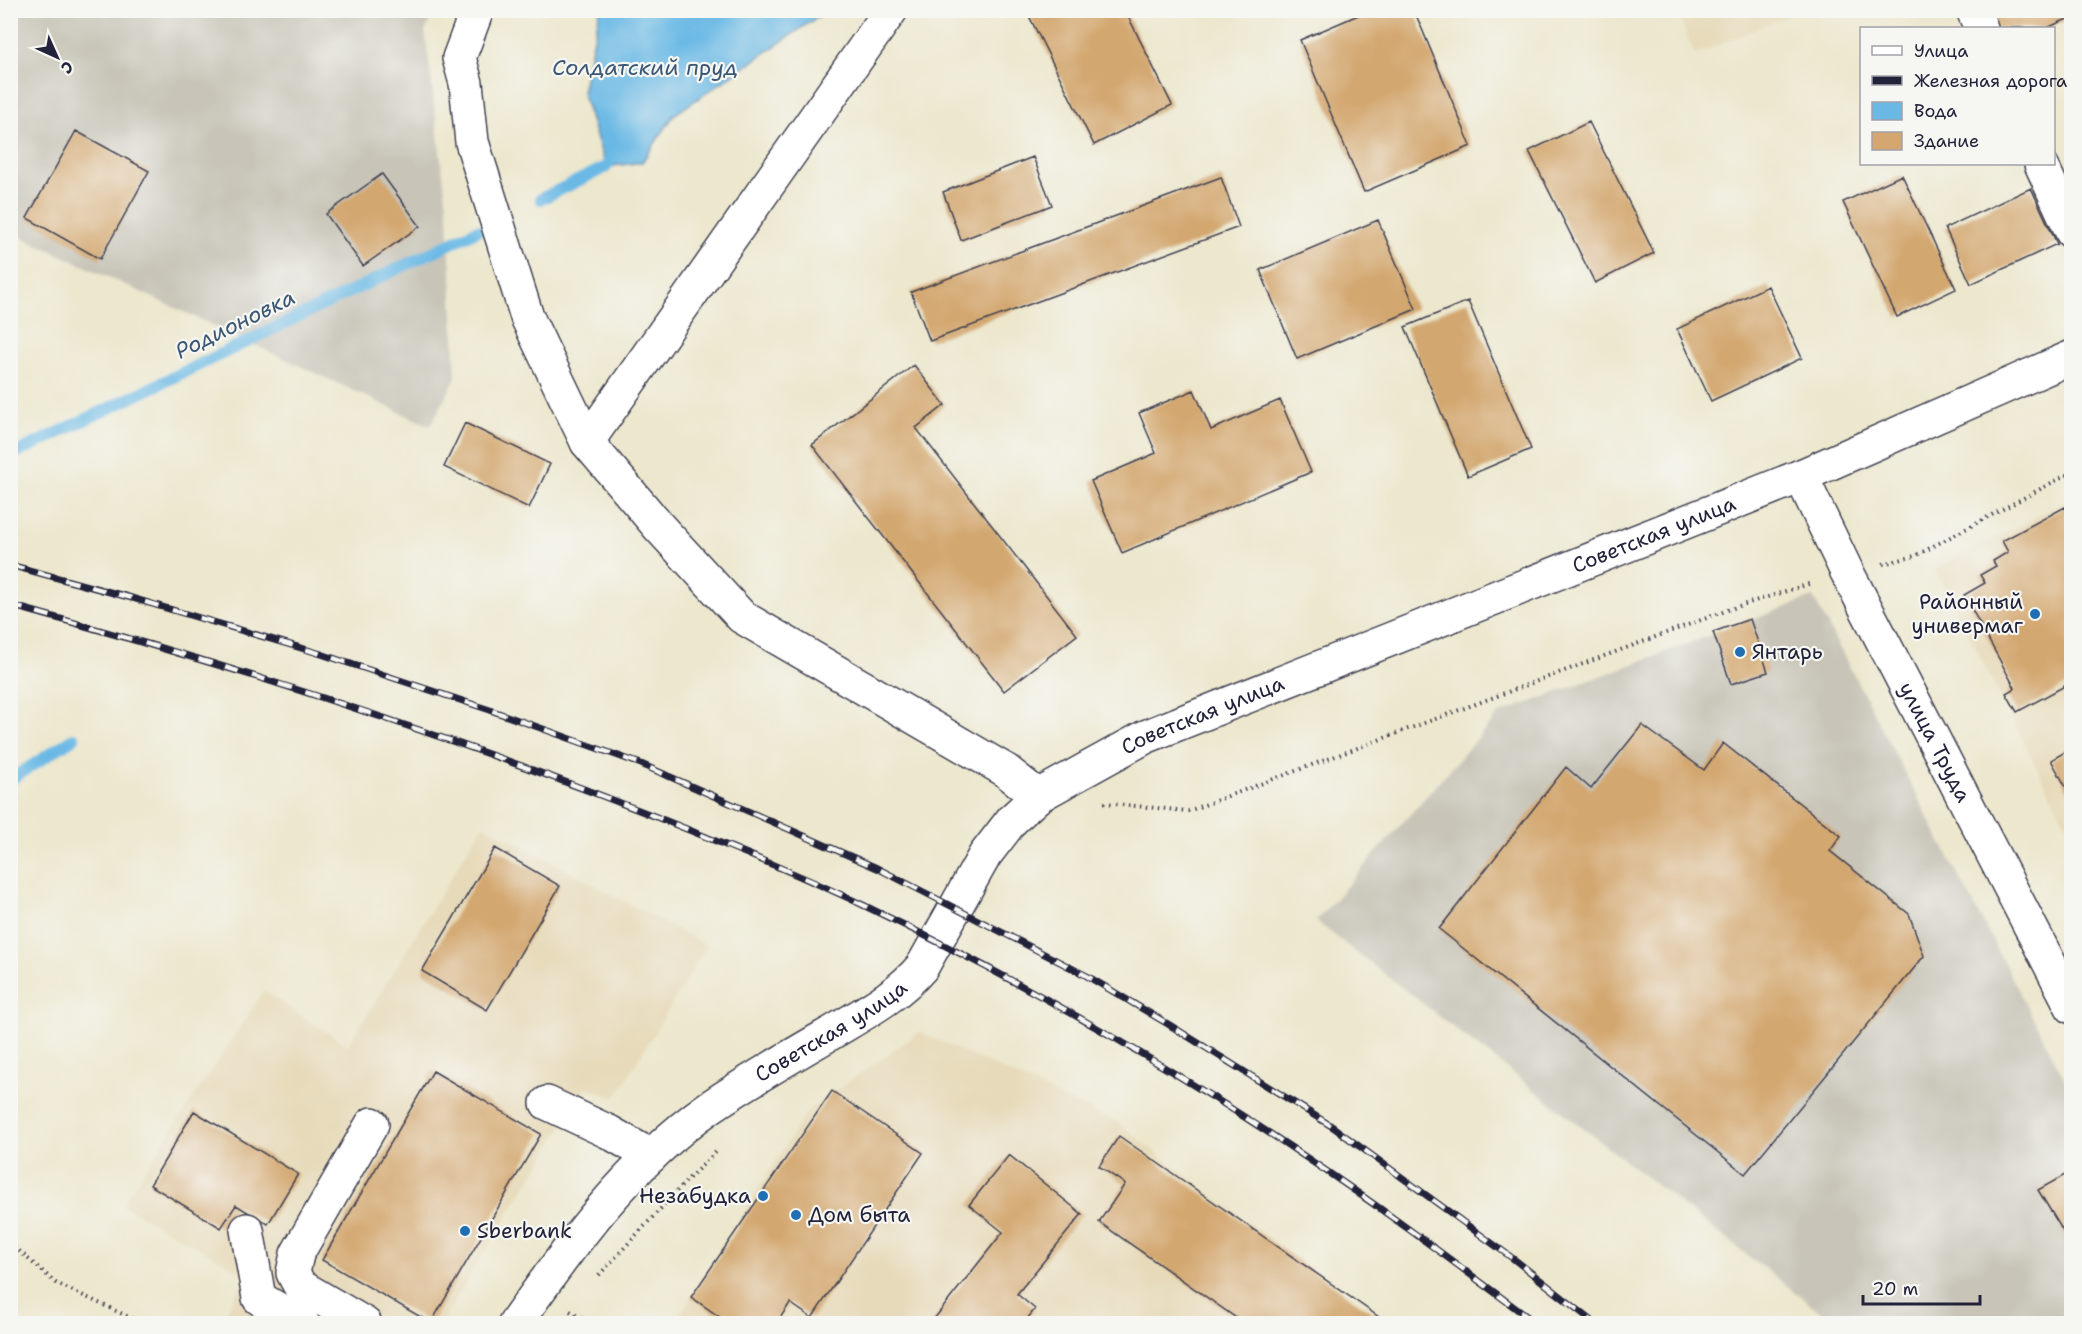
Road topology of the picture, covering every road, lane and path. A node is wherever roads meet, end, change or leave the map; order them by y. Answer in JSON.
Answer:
{"nodes":[{"id":1,"x":477,"y":10,"type":"edge"},
{"id":2,"x":891,"y":10,"type":"edge"},
{"id":3,"x":1973,"y":10,"type":"edge"},
{"id":4,"x":1981,"y":27,"type":"edge"},
{"id":5,"x":2041,"y":165,"type":"edge"},
{"id":6,"x":2072,"y":232,"type":"edge"},
{"id":7,"x":2072,"y":357,"type":"edge"},
{"id":8,"x":587,"y":442,"type":"junction"},
{"id":9,"x":2072,"y":472,"type":"edge"},
{"id":10,"x":1801,"y":476,"type":"junction"},
{"id":11,"x":1847,"y":572,"type":"junction"},
{"id":12,"x":1038,"y":796,"type":"junction"},
{"id":13,"x":1094,"y":802,"type":"dead end"},
{"id":14,"x":2072,"y":1007,"type":"edge"},
{"id":15,"x":547,"y":1103,"type":"dead end"},
{"id":16,"x":372,"y":1124,"type":"dead end"},
{"id":17,"x":720,"y":1149,"type":"dead end"},
{"id":18,"x":651,"y":1156,"type":"junction"},
{"id":19,"x":248,"y":1230,"type":"dead end"},
{"id":20,"x":10,"y":1243,"type":"edge"},
{"id":21,"x":598,"y":1277,"type":"dead end"},
{"id":22,"x":577,"y":1302,"type":"dead end"},
{"id":23,"x":570,"y":1311,"type":"junction"},
{"id":24,"x":564,"y":1317,"type":"dead end"},
{"id":25,"x":294,"y":1321,"type":"edge"},
{"id":26,"x":519,"y":1322,"type":"edge"},
{"id":27,"x":144,"y":1323,"type":"edge"},
{"id":28,"x":365,"y":1323,"type":"edge"},
{"id":29,"x":591,"y":1323,"type":"edge"}],
"edges":[{"from":1,"to":8,"type":"main road"},
{"from":2,"to":8,"type":"main road"},
{"from":3,"to":4,"type":"main road"},
{"from":5,"to":6,"type":"main road"},
{"from":7,"to":10,"type":"main road","name":"Советская улица"},
{"from":8,"to":12,"type":"main road"},
{"from":9,"to":11,"type":"path"},
{"from":10,"to":11,"type":"main road","name":"улица Труда"},
{"from":10,"to":12,"type":"main road","name":"Советская улица"},
{"from":11,"to":13,"type":"path"},
{"from":11,"to":14,"type":"main road","name":"улица Труда"},
{"from":12,"to":18,"type":"main road","name":"Советская улица"},
{"from":15,"to":18,"type":"main road"},
{"from":16,"to":28,"type":"main road"},
{"from":17,"to":21,"type":"path"},
{"from":18,"to":26,"type":"main road","name":"Советская улица"},
{"from":19,"to":25,"type":"main road"},
{"from":20,"to":27,"type":"path"},
{"from":22,"to":23,"type":"path"},
{"from":23,"to":24,"type":"path"},
{"from":23,"to":29,"type":"path"}]}
